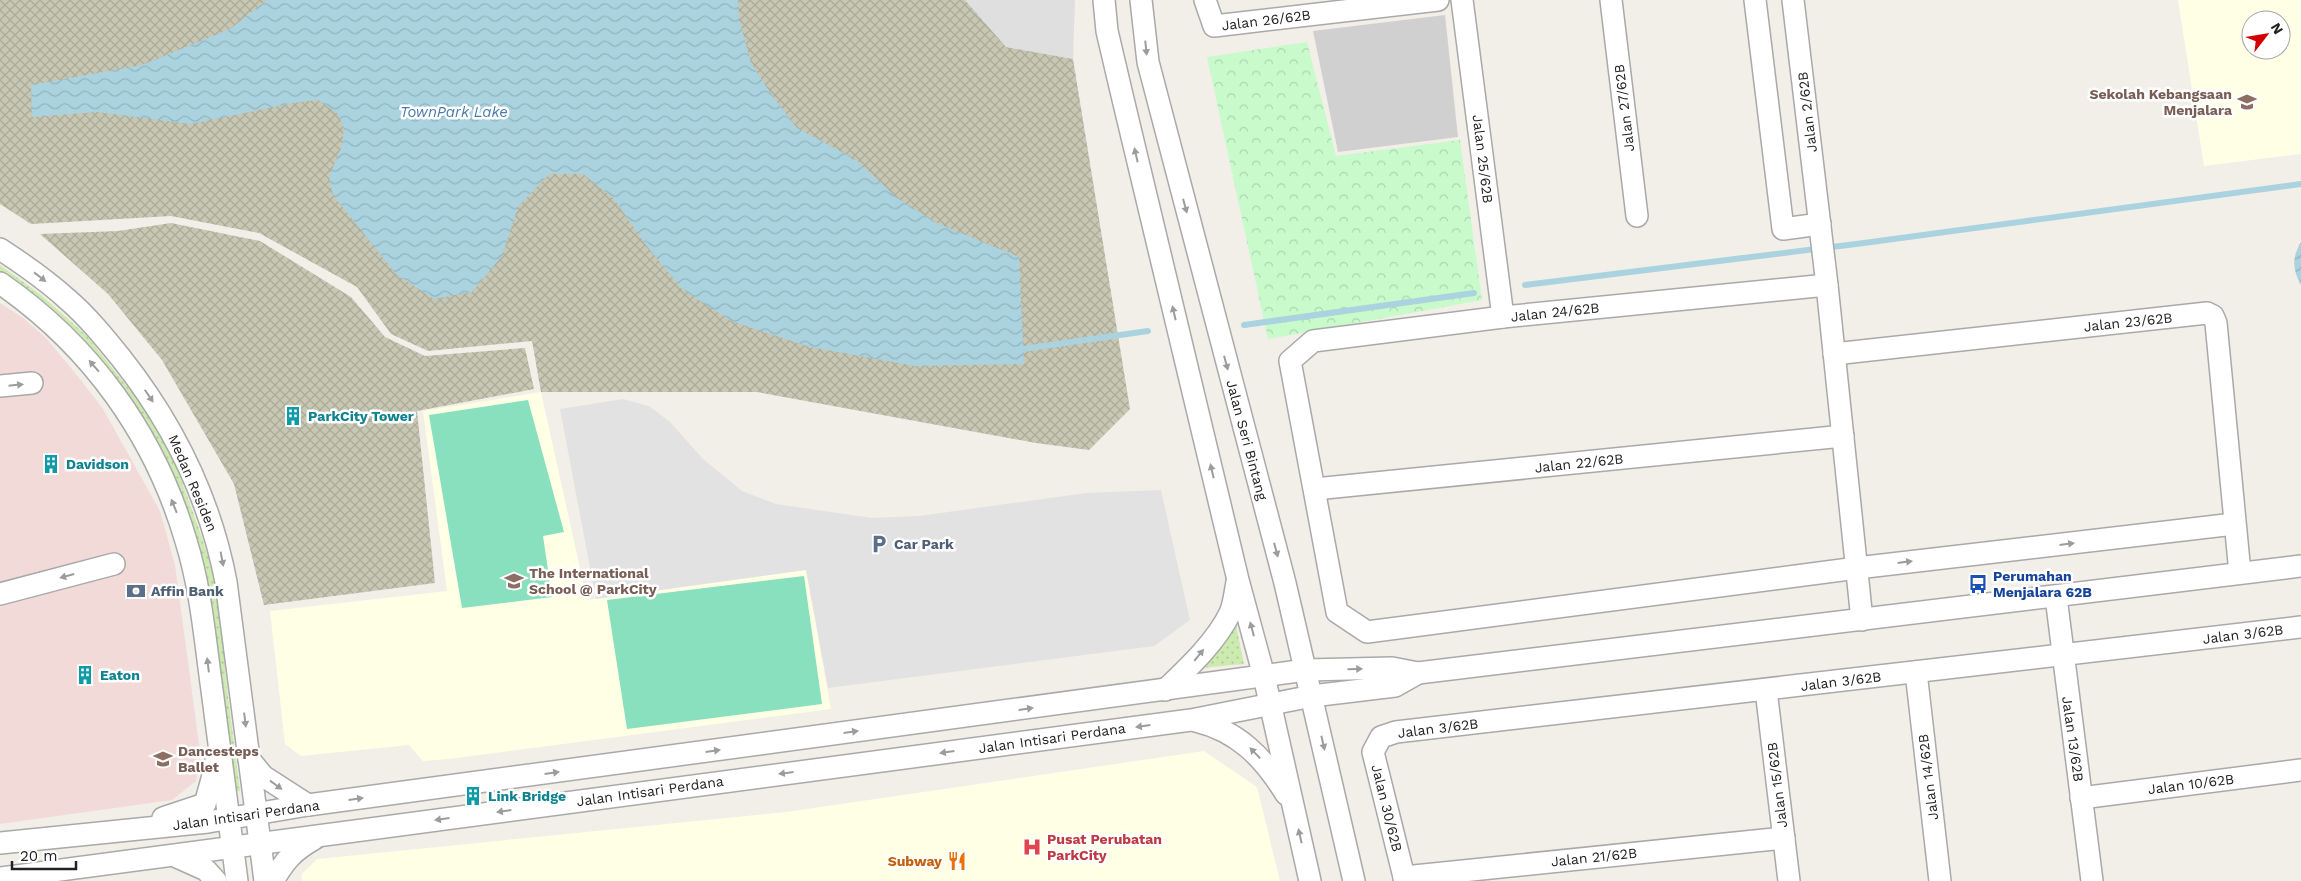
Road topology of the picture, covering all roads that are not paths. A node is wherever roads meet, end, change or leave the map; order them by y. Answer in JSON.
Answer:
{"nodes":[{"id":1,"x":1104,"y":0,"type":"edge"},
{"id":2,"x":1141,"y":0,"type":"edge"},
{"id":3,"x":1205,"y":0,"type":"edge"},
{"id":4,"x":1438,"y":0,"type":"edge"},
{"id":5,"x":1462,"y":0,"type":"edge"},
{"id":6,"x":1611,"y":0,"type":"edge"},
{"id":7,"x":1755,"y":0,"type":"edge"},
{"id":8,"x":1793,"y":0,"type":"edge"},
{"id":9,"x":1637,"y":216,"type":"dead end"},
{"id":10,"x":1820,"y":224,"type":"junction"},
{"id":11,"x":0,"y":249,"type":"edge"},
{"id":12,"x":0,"y":283,"type":"edge"},
{"id":13,"x":1827,"y":284,"type":"junction"},
{"id":14,"x":1503,"y":317,"type":"junction"},
{"id":15,"x":1834,"y":354,"type":"junction"},
{"id":16,"x":32,"y":383,"type":"dead end"},
{"id":17,"x":0,"y":386,"type":"edge"},
{"id":18,"x":1843,"y":436,"type":"junction"},
{"id":19,"x":1315,"y":489,"type":"junction"},
{"id":20,"x":2234,"y":524,"type":"junction"},
{"id":21,"x":114,"y":564,"type":"dead end"},
{"id":22,"x":2301,"y":566,"type":"edge"},
{"id":23,"x":1857,"y":568,"type":"junction"},
{"id":24,"x":2240,"y":573,"type":"junction"},
{"id":25,"x":1238,"y":580,"type":"junction"},
{"id":26,"x":0,"y":594,"type":"edge"},
{"id":27,"x":2056,"y":597,"type":"junction"},
{"id":28,"x":1862,"y":620,"type":"junction"},
{"id":29,"x":2301,"y":627,"type":"edge"},
{"id":30,"x":2062,"y":655,"type":"junction"},
{"id":31,"x":1306,"y":670,"type":"junction"},
{"id":32,"x":1916,"y":672,"type":"junction"},
{"id":33,"x":1418,"y":674,"type":"junction"},
{"id":34,"x":1264,"y":676,"type":"junction"},
{"id":35,"x":1165,"y":690,"type":"junction"},
{"id":36,"x":1766,"y":690,"type":"junction"},
{"id":37,"x":1312,"y":696,"type":"junction"},
{"id":38,"x":1271,"y":706,"type":"junction"},
{"id":39,"x":1191,"y":720,"type":"junction"},
{"id":40,"x":217,"y":730,"type":"junction"},
{"id":41,"x":1381,"y":737,"type":"joint"},
{"id":42,"x":249,"y":759,"type":"junction"},
{"id":43,"x":622,"y":763,"type":"junction"},
{"id":44,"x":2301,"y":770,"type":"edge"},
{"id":45,"x":628,"y":794,"type":"junction"},
{"id":46,"x":2081,"y":798,"type":"junction"},
{"id":47,"x":308,"y":806,"type":"junction"},
{"id":48,"x":1293,"y":807,"type":"junction"},
{"id":49,"x":258,"y":814,"type":"junction"},
{"id":50,"x":230,"y":819,"type":"junction"},
{"id":51,"x":107,"y":831,"type":"junction"},
{"id":52,"x":324,"y":835,"type":"junction"},
{"id":53,"x":1784,"y":838,"type":"junction"},
{"id":54,"x":0,"y":843,"type":"edge"},
{"id":55,"x":262,"y":844,"type":"junction"},
{"id":56,"x":234,"y":848,"type":"junction"},
{"id":57,"x":175,"y":856,"type":"junction"},
{"id":58,"x":0,"y":878,"type":"edge"},
{"id":59,"x":1404,"y":879,"type":"edge"},
{"id":60,"x":216,"y":881,"type":"edge"},
{"id":61,"x":237,"y":881,"type":"edge"},
{"id":62,"x":265,"y":881,"type":"edge"},
{"id":63,"x":274,"y":881,"type":"edge"},
{"id":64,"x":1310,"y":881,"type":"edge"},
{"id":65,"x":1354,"y":881,"type":"edge"},
{"id":66,"x":1789,"y":881,"type":"edge"},
{"id":67,"x":1940,"y":881,"type":"edge"},
{"id":68,"x":2092,"y":881,"type":"edge"}],
"edges":[{"from":25,"to":1,"type":"street","one_way":true},
{"from":2,"to":31,"type":"street","name":"Jalan Seri Bintang","one_way":true},
{"from":3,"to":4,"type":"street","name":"Jalan 26/62B"},
{"from":5,"to":14,"type":"street","name":"Jalan 25/62B"},
{"from":6,"to":9,"type":"street","name":"Jalan 27/62B"},
{"from":7,"to":10,"type":"street"},
{"from":8,"to":10,"type":"street","name":"Jalan 2/62B"},
{"from":10,"to":13,"type":"street","name":"Jalan 2/62B"},
{"from":11,"to":42,"type":"street","name":"Medan Residen","one_way":true},
{"from":40,"to":12,"type":"street","name":"Medan Residen","one_way":true},
{"from":13,"to":14,"type":"street","name":"Jalan 24/62B"},
{"from":13,"to":15,"type":"street","name":"Jalan 2/62B"},
{"from":14,"to":19,"type":"street","name":"Jalan 24/62B"},
{"from":15,"to":18,"type":"street","name":"Jalan 2/62B"},
{"from":15,"to":20,"type":"street","name":"Jalan 23/62B"},
{"from":17,"to":16,"type":"street","one_way":true},
{"from":18,"to":19,"type":"street","name":"Jalan 22/62B"},
{"from":18,"to":23,"type":"street","name":"Jalan 2/62B"},
{"from":19,"to":23,"type":"street"},
{"from":23,"to":20,"type":"street","one_way":true},
{"from":20,"to":24,"type":"street"},
{"from":21,"to":26,"type":"street","one_way":true},
{"from":22,"to":24,"type":"street"},
{"from":23,"to":28,"type":"street","name":"Jalan 2/62B"},
{"from":24,"to":27,"type":"street"},
{"from":34,"to":25,"type":"street","one_way":true},
{"from":35,"to":25,"type":"street","one_way":true},
{"from":27,"to":28,"type":"street"},
{"from":27,"to":30,"type":"street","name":"Jalan 13/62B"},
{"from":28,"to":33,"type":"street"},
{"from":29,"to":30,"type":"street","name":"Jalan 3/62B"},
{"from":30,"to":32,"type":"street","name":"Jalan 3/62B"},
{"from":30,"to":46,"type":"street","name":"Jalan 13/62B"},
{"from":31,"to":33,"type":"street","one_way":true},
{"from":31,"to":34,"type":"street","name":"Jalan Intisari Perdana"},
{"from":31,"to":37,"type":"street","name":"Jalan Seri Bintang"},
{"from":32,"to":36,"type":"street","name":"Jalan 3/62B"},
{"from":32,"to":67,"type":"street","name":"Jalan 14/62B"},
{"from":33,"to":37,"type":"street"},
{"from":34,"to":35,"type":"street","name":"Jalan Intisari Perdana"},
{"from":34,"to":38,"type":"street"},
{"from":43,"to":35,"type":"street","name":"Jalan Intisari Perdana","one_way":true},
{"from":36,"to":41,"type":"street","name":"Jalan 3/62B"},
{"from":36,"to":53,"type":"street","name":"Jalan 15/62B"},
{"from":37,"to":38,"type":"street","name":"Jalan Intisari Perdana"},
{"from":37,"to":65,"type":"street","name":"Jalan Seri Bintang","one_way":true},
{"from":38,"to":39,"type":"street","name":"Jalan Intisari Perdana"},
{"from":38,"to":48,"type":"street"},
{"from":39,"to":45,"type":"street","name":"Jalan Intisari Perdana","one_way":true},
{"from":48,"to":39,"type":"street","one_way":true},
{"from":40,"to":50,"type":"street","name":"Medan Residen"},
{"from":40,"to":51,"type":"street"},
{"from":41,"to":59,"type":"street","name":"Jalan 30/62B"},
{"from":42,"to":47,"type":"street","one_way":true},
{"from":42,"to":49,"type":"street","name":"Medan Residen"},
{"from":43,"to":45,"type":"street"},
{"from":47,"to":43,"type":"street","name":"Jalan Intisari Perdana","one_way":true},
{"from":44,"to":46,"type":"street","name":"Jalan 10/62B"},
{"from":45,"to":52,"type":"street","name":"Jalan Intisari Perdana","one_way":true},
{"from":46,"to":68,"type":"street","name":"Jalan 13/62B"},
{"from":47,"to":49,"type":"street","name":"Jalan Intisari Perdana"},
{"from":64,"to":48,"type":"street","one_way":true},
{"from":49,"to":50,"type":"street","name":"Jalan Intisari Perdana"},
{"from":49,"to":55,"type":"street","name":"Medan Residen"},
{"from":50,"to":51,"type":"street","name":"Jalan Intisari Perdana"},
{"from":50,"to":56,"type":"street","name":"Medan Residen"},
{"from":51,"to":54,"type":"street","name":"Jalan Intisari Perdana"},
{"from":52,"to":55,"type":"street","name":"Jalan Intisari Perdana"},
{"from":52,"to":63,"type":"street"},
{"from":53,"to":59,"type":"street","name":"Jalan 21/62B"},
{"from":53,"to":66,"type":"street","name":"Jalan 15/62B"},
{"from":55,"to":56,"type":"street","name":"Jalan Intisari Perdana"},
{"from":55,"to":62,"type":"street","name":"Medan Residen"},
{"from":56,"to":57,"type":"street","name":"Jalan Intisari Perdana"},
{"from":56,"to":61,"type":"street","name":"Medan Residen"},
{"from":57,"to":58,"type":"street","name":"Jalan Intisari Perdana"},
{"from":57,"to":60,"type":"street"}]}
